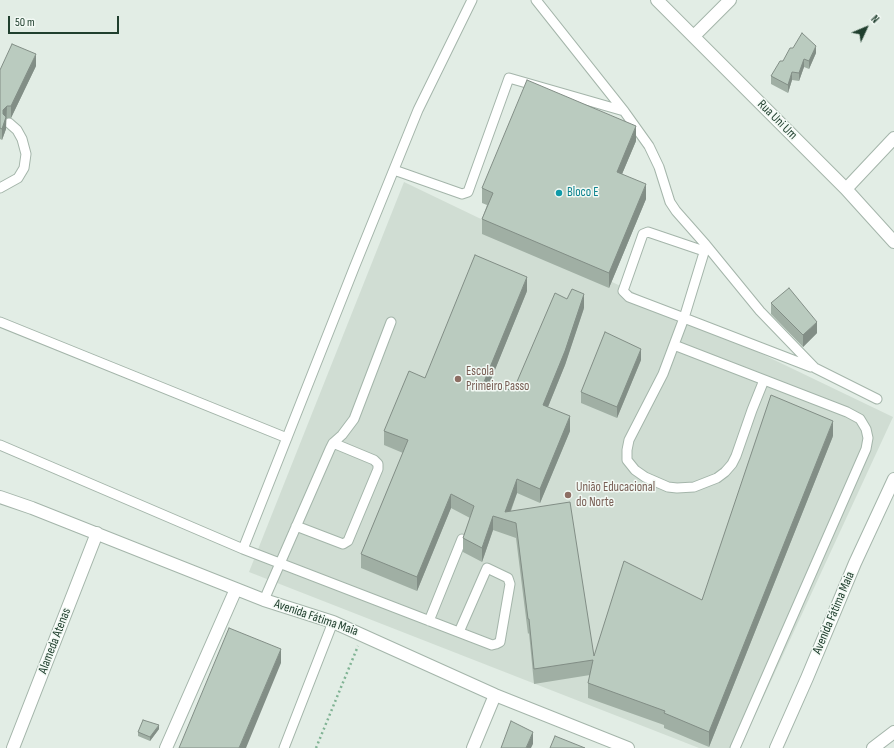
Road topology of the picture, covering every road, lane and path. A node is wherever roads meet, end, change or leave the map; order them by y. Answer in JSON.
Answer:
{"nodes":[{"id":1,"x":472,"y":0,"type":"edge"},
{"id":2,"x":536,"y":0,"type":"edge"},
{"id":3,"x":657,"y":0,"type":"edge"},
{"id":4,"x":730,"y":0,"type":"edge"},
{"id":5,"x":694,"y":36,"type":"junction"},
{"id":6,"x":624,"y":111,"type":"junction"},
{"id":7,"x":9,"y":124,"type":"dead end"},
{"id":8,"x":894,"y":138,"type":"edge"},
{"id":9,"x":394,"y":170,"type":"junction"},
{"id":10,"x":0,"y":188,"type":"edge"},
{"id":11,"x":846,"y":189,"type":"junction"},
{"id":12,"x":894,"y":242,"type":"edge"},
{"id":13,"x":705,"y":248,"type":"junction"},
{"id":14,"x":684,"y":318,"type":"junction"},
{"id":15,"x":0,"y":322,"type":"edge"},
{"id":16,"x":391,"y":322,"type":"dead end"},
{"id":17,"x":674,"y":345,"type":"junction"},
{"id":18,"x":815,"y":368,"type":"junction"},
{"id":19,"x":764,"y":380,"type":"junction"},
{"id":20,"x":877,"y":399,"type":"dead end"},
{"id":21,"x":287,"y":438,"type":"junction"},
{"id":22,"x":333,"y":443,"type":"junction"},
{"id":23,"x":0,"y":445,"type":"edge"},
{"id":24,"x":894,"y":479,"type":"edge"},
{"id":25,"x":0,"y":497,"type":"edge"},
{"id":26,"x":296,"y":526,"type":"junction"},
{"id":27,"x":97,"y":533,"type":"junction"},
{"id":28,"x":462,"y":539,"type":"edge"},
{"id":29,"x":243,"y":549,"type":"junction"},
{"id":30,"x":281,"y":563,"type":"junction"},
{"id":31,"x":236,"y":589,"type":"junction"},
{"id":32,"x":264,"y":600,"type":"junction"},
{"id":33,"x":429,"y":621,"type":"junction"},
{"id":34,"x":333,"y":622,"type":"junction"},
{"id":35,"x":459,"y":632,"type":"junction"},
{"id":36,"x":362,"y":634,"type":"junction"},
{"id":37,"x":495,"y":695,"type":"junction"},
{"id":38,"x":894,"y":732,"type":"edge"},
{"id":39,"x":14,"y":748,"type":"edge"},
{"id":40,"x":166,"y":748,"type":"edge"},
{"id":41,"x":284,"y":748,"type":"edge"},
{"id":42,"x":316,"y":748,"type":"edge"},
{"id":43,"x":473,"y":748,"type":"edge"},
{"id":44,"x":628,"y":748,"type":"edge"},
{"id":45,"x":735,"y":748,"type":"edge"},
{"id":46,"x":776,"y":748,"type":"edge"},
{"id":47,"x":873,"y":748,"type":"edge"}],
"edges":[{"from":1,"to":9,"type":"lane"},
{"from":2,"to":6,"type":"lane"},
{"from":3,"to":5,"type":"street","name":"Rua Uni Um"},
{"from":4,"to":5,"type":"street"},
{"from":5,"to":11,"type":"street","name":"Rua Uni Um"},
{"from":6,"to":9,"type":"lane"},
{"from":6,"to":13,"type":"lane"},
{"from":7,"to":10,"type":"lane"},
{"from":8,"to":11,"type":"street"},
{"from":9,"to":21,"type":"lane"},
{"from":11,"to":12,"type":"street","name":"Rua Uni Um"},
{"from":13,"to":14,"type":"lane"},
{"from":13,"to":14,"type":"lane"},
{"from":13,"to":18,"type":"lane"},
{"from":14,"to":17,"type":"lane"},
{"from":14,"to":18,"type":"lane"},
{"from":15,"to":21,"type":"lane"},
{"from":16,"to":22,"type":"lane"},
{"from":17,"to":19,"type":"lane"},
{"from":17,"to":19,"type":"lane"},
{"from":18,"to":20,"type":"lane"},
{"from":19,"to":45,"type":"lane"},
{"from":21,"to":29,"type":"lane"},
{"from":22,"to":26,"type":"lane"},
{"from":22,"to":26,"type":"lane"},
{"from":23,"to":29,"type":"lane"},
{"from":24,"to":46,"type":"street","name":"Avenida Fátima Maia"},
{"from":25,"to":27,"type":"street","name":"Avenida Fátima Maia"},
{"from":26,"to":30,"type":"lane"},
{"from":27,"to":31,"type":"street","name":"Avenida Fátima Maia"},
{"from":27,"to":39,"type":"street","name":"Alameda Atenas"},
{"from":28,"to":33,"type":"lane"},
{"from":29,"to":30,"type":"lane"},
{"from":30,"to":32,"type":"lane"},
{"from":30,"to":33,"type":"lane"},
{"from":31,"to":32,"type":"street","name":"Avenida Fátima Maia"},
{"from":31,"to":40,"type":"street"},
{"from":32,"to":34,"type":"street","name":"Avenida Fátima Maia"},
{"from":33,"to":35,"type":"lane"},
{"from":34,"to":36,"type":"street","name":"Avenida Fátima Maia"},
{"from":34,"to":41,"type":"lane"},
{"from":35,"to":35,"type":"lane"},
{"from":36,"to":37,"type":"street","name":"Avenida Fátima Maia"},
{"from":36,"to":42,"type":"path"},
{"from":37,"to":43,"type":"street"},
{"from":37,"to":44,"type":"street","name":"Avenida Fátima Maia"},
{"from":38,"to":47,"type":"street"}]}
